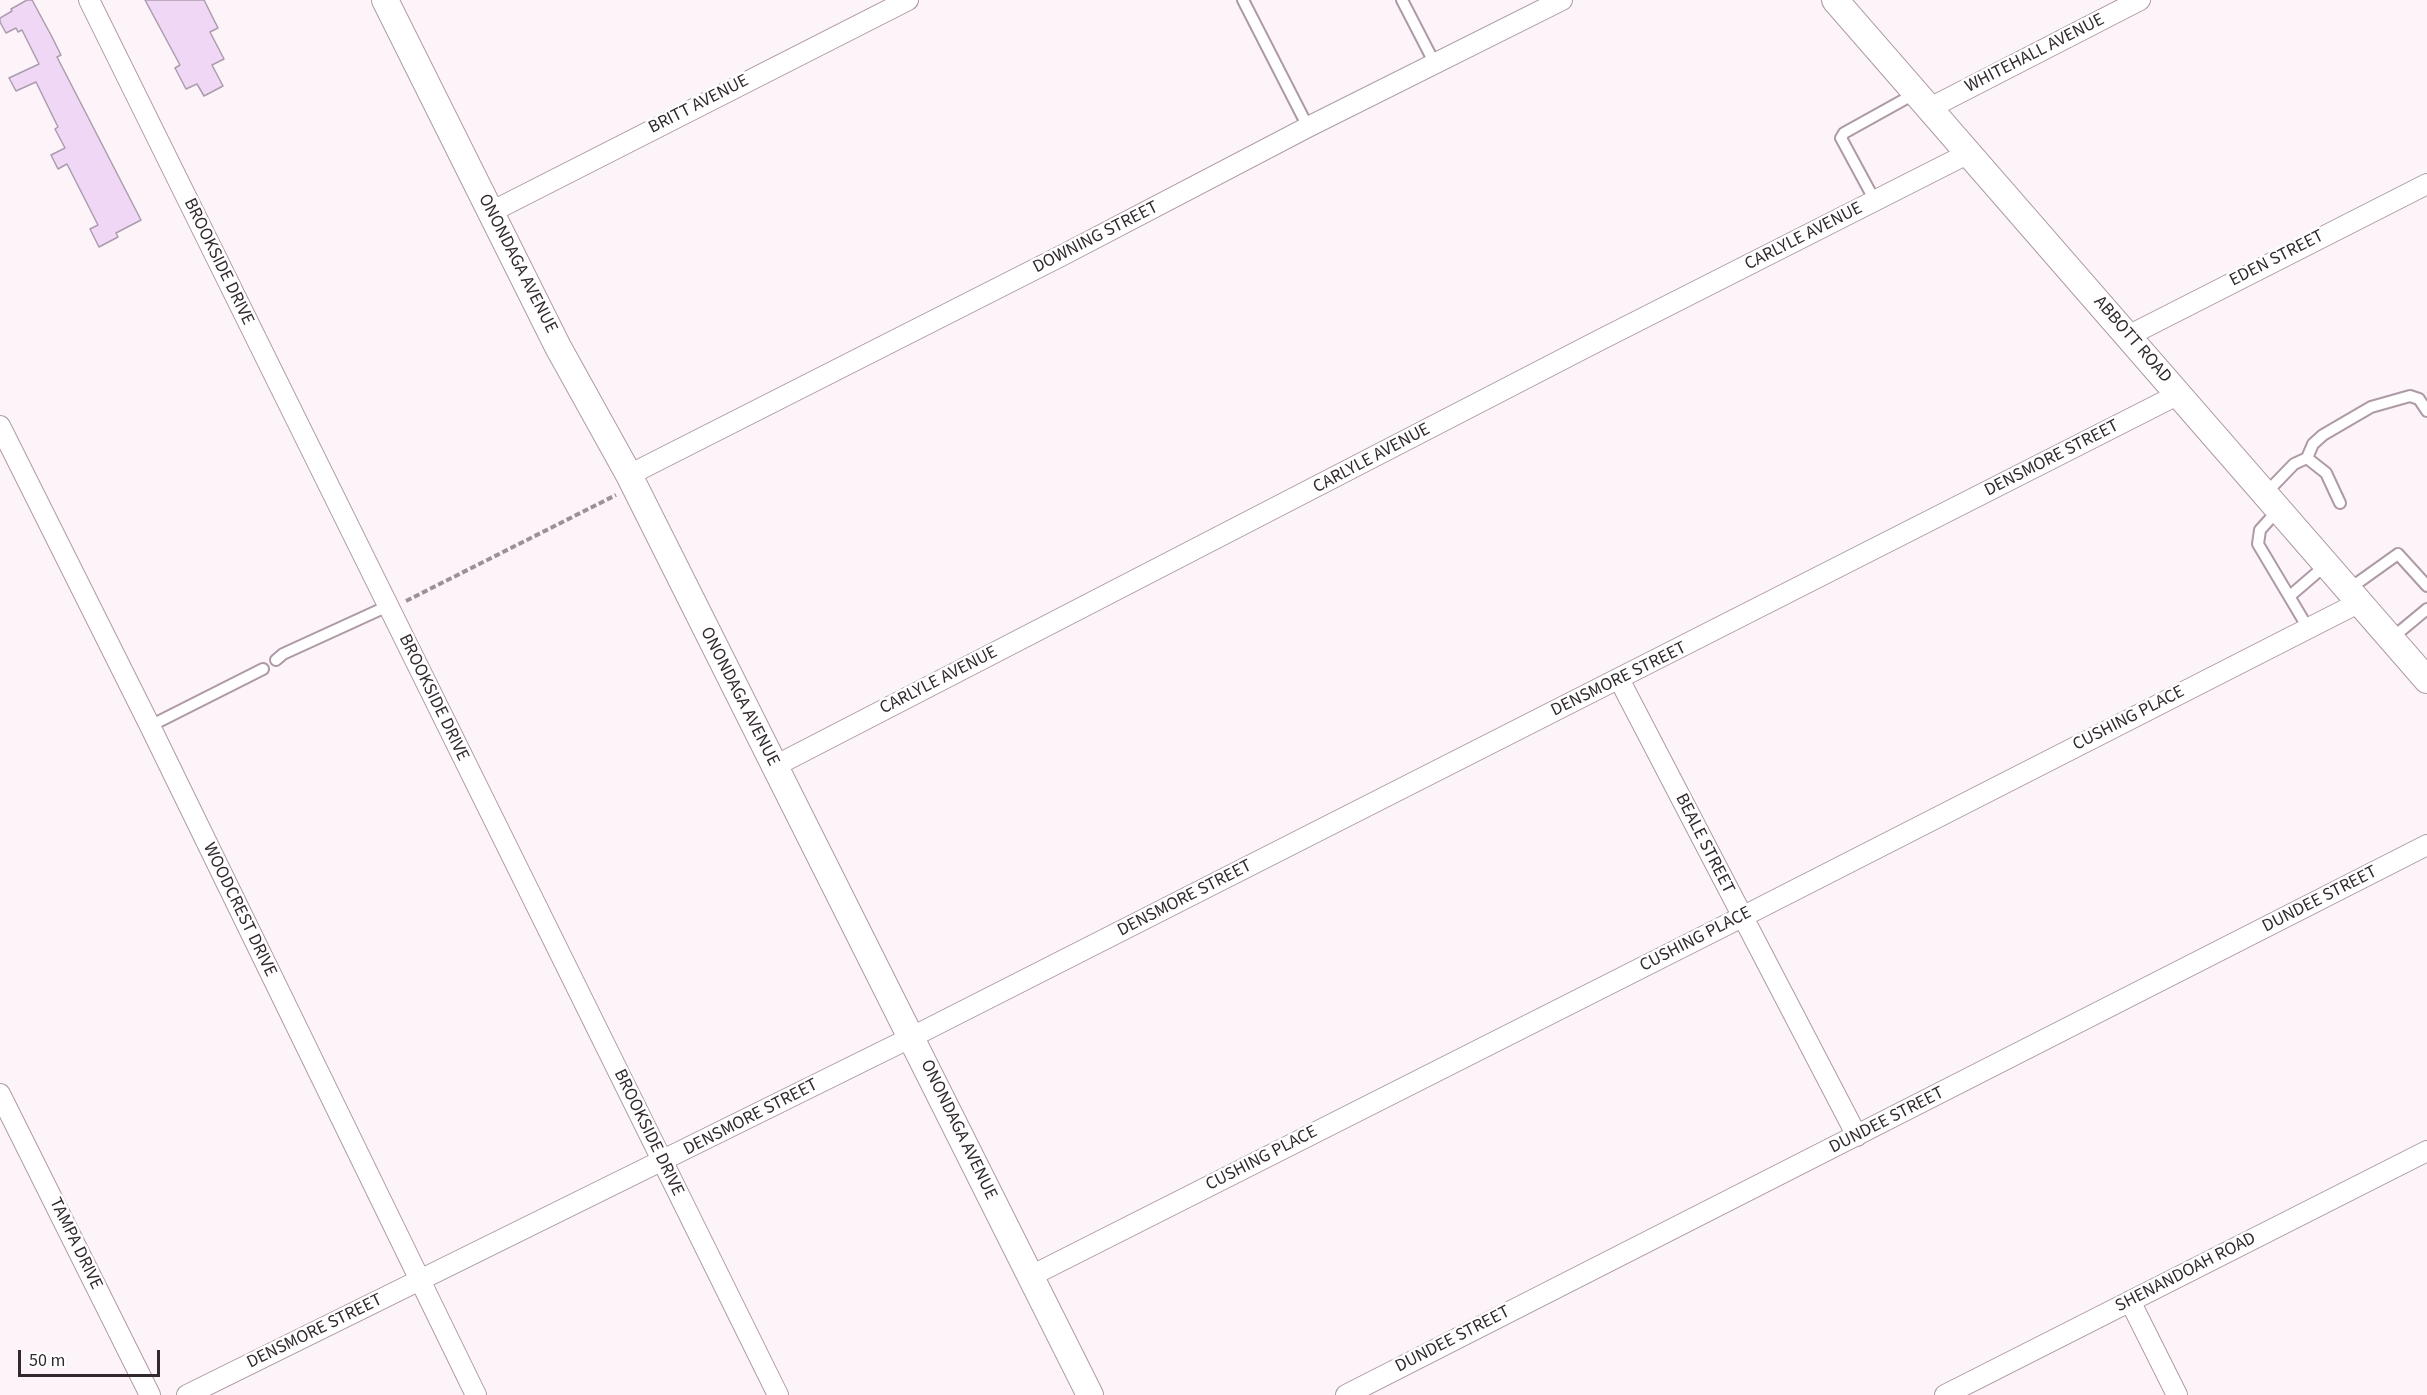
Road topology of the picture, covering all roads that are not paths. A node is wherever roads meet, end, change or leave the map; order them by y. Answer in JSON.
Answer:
{"nodes":[{"id":1,"x":89,"y":0,"type":"edge"},
{"id":2,"x":385,"y":0,"type":"edge"},
{"id":3,"x":908,"y":0,"type":"edge"},
{"id":4,"x":1243,"y":0,"type":"edge"},
{"id":5,"x":1402,"y":0,"type":"edge"},
{"id":6,"x":1562,"y":0,"type":"edge"},
{"id":7,"x":1836,"y":0,"type":"edge"},
{"id":8,"x":2140,"y":0,"type":"edge"},
{"id":9,"x":1434,"y":64,"type":"junction"},
{"id":10,"x":1923,"y":100,"type":"junction"},
{"id":11,"x":1308,"y":127,"type":"junction"},
{"id":12,"x":1969,"y":153,"type":"junction"},
{"id":13,"x":2427,"y":184,"type":"edge"},
{"id":14,"x":1875,"y":201,"type":"junction"},
{"id":15,"x":491,"y":212,"type":"junction"},
{"id":16,"x":2128,"y":336,"type":"junction"},
{"id":17,"x":2179,"y":394,"type":"junction"},
{"id":18,"x":2427,"y":411,"type":"edge"},
{"id":19,"x":0,"y":426,"type":"edge"},
{"id":20,"x":2307,"y":458,"type":"junction"},
{"id":21,"x":629,"y":475,"type":"junction"},
{"id":22,"x":2272,"y":501,"type":"junction"},
{"id":23,"x":2340,"y":503,"type":"dead end"},
{"id":24,"x":2327,"y":564,"type":"junction"},
{"id":25,"x":2427,"y":586,"type":"edge"},
{"id":26,"x":2291,"y":595,"type":"junction"},
{"id":27,"x":2354,"y":596,"type":"junction"},
{"id":28,"x":388,"y":606,"type":"junction"},
{"id":29,"x":2427,"y":609,"type":"edge"},
{"id":30,"x":2308,"y":628,"type":"junction"},
{"id":31,"x":2391,"y":639,"type":"junction"},
{"id":32,"x":276,"y":660,"type":"dead end"},
{"id":33,"x":263,"y":669,"type":"dead end"},
{"id":34,"x":2424,"y":671,"type":"edge"},
{"id":35,"x":1619,"y":679,"type":"junction"},
{"id":36,"x":150,"y":726,"type":"junction"},
{"id":37,"x":775,"y":766,"type":"junction"},
{"id":38,"x":2427,"y":845,"type":"edge"},
{"id":39,"x":1742,"y":917,"type":"junction"},
{"id":40,"x":912,"y":1037,"type":"junction"},
{"id":41,"x":0,"y":1094,"type":"edge"},
{"id":42,"x":1857,"y":1136,"type":"junction"},
{"id":43,"x":2427,"y":1151,"type":"edge"},
{"id":44,"x":662,"y":1162,"type":"junction"},
{"id":45,"x":1031,"y":1276,"type":"junction"},
{"id":46,"x":419,"y":1280,"type":"junction"},
{"id":47,"x":2130,"y":1301,"type":"junction"},
{"id":48,"x":150,"y":1395,"type":"edge"},
{"id":49,"x":187,"y":1395,"type":"edge"},
{"id":50,"x":476,"y":1395,"type":"edge"},
{"id":51,"x":778,"y":1395,"type":"edge"},
{"id":52,"x":1090,"y":1395,"type":"edge"},
{"id":53,"x":1346,"y":1395,"type":"edge"},
{"id":54,"x":1945,"y":1395,"type":"edge"},
{"id":55,"x":2177,"y":1395,"type":"edge"}],
"edges":[{"from":1,"to":28,"type":"street","name":"BROOKSIDE DRIVE"},
{"from":2,"to":15,"type":"street","name":"ONONDAGA AVENUE"},
{"from":3,"to":15,"type":"street","name":"BRITT AVENUE"},
{"from":4,"to":11,"type":"lane"},
{"from":5,"to":9,"type":"lane"},
{"from":6,"to":9,"type":"street","name":"DOWNING STREET"},
{"from":7,"to":10,"type":"street","name":"ABBOTT ROAD"},
{"from":8,"to":10,"type":"street","name":"WHITEHALL AVENUE"},
{"from":9,"to":11,"type":"street","name":"DOWNING STREET"},
{"from":10,"to":12,"type":"street","name":"ABBOTT ROAD"},
{"from":10,"to":14,"type":"lane"},
{"from":11,"to":21,"type":"street","name":"DOWNING STREET"},
{"from":12,"to":14,"type":"street","name":"CARLYLE AVENUE"},
{"from":12,"to":16,"type":"street","name":"ABBOTT ROAD"},
{"from":13,"to":16,"type":"street","name":"EDEN STREET"},
{"from":14,"to":37,"type":"street","name":"CARLYLE AVENUE"},
{"from":15,"to":21,"type":"street","name":"ONONDAGA AVENUE"},
{"from":16,"to":17,"type":"street","name":"ABBOTT ROAD"},
{"from":17,"to":22,"type":"street","name":"ABBOTT ROAD"},
{"from":17,"to":35,"type":"street","name":"DENSMORE STREET"},
{"from":18,"to":20,"type":"lane"},
{"from":19,"to":36,"type":"street","name":"WOODCREST DRIVE"},
{"from":20,"to":22,"type":"lane"},
{"from":20,"to":23,"type":"lane"},
{"from":21,"to":37,"type":"street","name":"ONONDAGA AVENUE"},
{"from":22,"to":24,"type":"street","name":"ABBOTT ROAD"},
{"from":22,"to":26,"type":"lane"},
{"from":24,"to":26,"type":"lane"},
{"from":24,"to":27,"type":"street","name":"ABBOTT ROAD"},
{"from":25,"to":27,"type":"lane"},
{"from":26,"to":30,"type":"lane"},
{"from":27,"to":30,"type":"street","name":"CUSHING PLACE"},
{"from":27,"to":31,"type":"street","name":"ABBOTT ROAD"},
{"from":28,"to":32,"type":"lane"},
{"from":28,"to":44,"type":"street","name":"BROOKSIDE DRIVE"},
{"from":29,"to":31,"type":"lane"},
{"from":30,"to":39,"type":"street","name":"CUSHING PLACE"},
{"from":31,"to":34,"type":"street","name":"ABBOTT ROAD"},
{"from":33,"to":36,"type":"lane"},
{"from":35,"to":39,"type":"street","name":"BEALE STREET"},
{"from":35,"to":40,"type":"street","name":"DENSMORE STREET"},
{"from":36,"to":46,"type":"street","name":"WOODCREST DRIVE"},
{"from":37,"to":40,"type":"street","name":"ONONDAGA AVENUE"},
{"from":38,"to":42,"type":"street","name":"DUNDEE STREET"},
{"from":39,"to":42,"type":"street","name":"BEALE STREET"},
{"from":39,"to":45,"type":"street","name":"CUSHING PLACE"},
{"from":40,"to":44,"type":"street","name":"DENSMORE STREET"},
{"from":40,"to":45,"type":"street","name":"ONONDAGA AVENUE"},
{"from":41,"to":48,"type":"street","name":"TAMPA DRIVE"},
{"from":42,"to":53,"type":"street","name":"DUNDEE STREET"},
{"from":43,"to":47,"type":"street","name":"SHENANDOAH ROAD"},
{"from":44,"to":46,"type":"street","name":"DENSMORE STREET"},
{"from":44,"to":51,"type":"street","name":"BROOKSIDE DRIVE"},
{"from":45,"to":52,"type":"street","name":"ONONDAGA AVENUE"},
{"from":46,"to":49,"type":"street","name":"DENSMORE STREET"},
{"from":46,"to":50,"type":"street","name":"WOODCREST DRIVE"},
{"from":47,"to":54,"type":"street","name":"SHENANDOAH ROAD"},
{"from":47,"to":55,"type":"street"}]}
